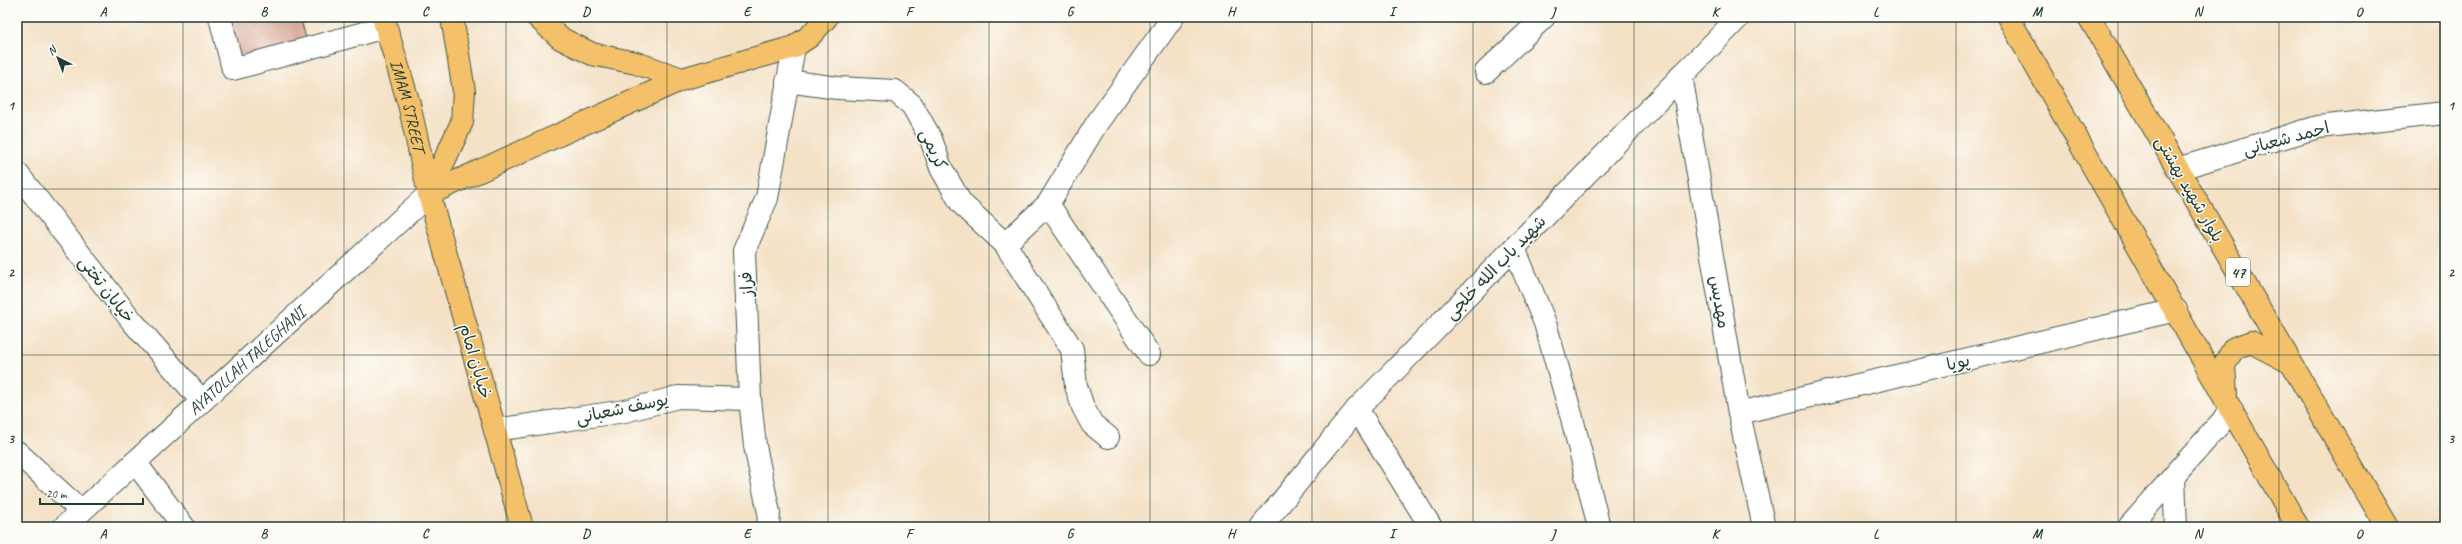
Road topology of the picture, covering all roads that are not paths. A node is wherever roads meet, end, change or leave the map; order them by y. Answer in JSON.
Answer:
{"nodes":[{"id":1,"x":220,"y":17,"type":"edge"},
{"id":2,"x":452,"y":17,"type":"edge"},
{"id":3,"x":537,"y":17,"type":"edge"},
{"id":4,"x":827,"y":17,"type":"edge"},
{"id":5,"x":1172,"y":17,"type":"edge"},
{"id":6,"x":1544,"y":17,"type":"edge"},
{"id":7,"x":1739,"y":17,"type":"edge"},
{"id":8,"x":2008,"y":17,"type":"edge"},
{"id":9,"x":2089,"y":17,"type":"edge"},
{"id":10,"x":384,"y":22,"type":"edge"},
{"id":11,"x":794,"y":47,"type":"junction"},
{"id":12,"x":1486,"y":72,"type":"dead end"},
{"id":13,"x":1681,"y":76,"type":"junction"},
{"id":14,"x":682,"y":79,"type":"junction"},
{"id":15,"x":787,"y":81,"type":"junction"},
{"id":16,"x":2445,"y":113,"type":"edge"},
{"id":17,"x":2178,"y":169,"type":"junction"},
{"id":18,"x":17,"y":173,"type":"edge"},
{"id":19,"x":428,"y":194,"type":"junction"},
{"id":20,"x":1048,"y":204,"type":"junction"},
{"id":21,"x":1005,"y":244,"type":"junction"},
{"id":22,"x":1514,"y":248,"type":"junction"},
{"id":23,"x":2176,"y":310,"type":"junction"},
{"id":24,"x":1149,"y":354,"type":"dead end"},
{"id":25,"x":2291,"y":363,"type":"junction"},
{"id":26,"x":750,"y":399,"type":"junction"},
{"id":27,"x":202,"y":401,"type":"junction"},
{"id":28,"x":2229,"y":404,"type":"junction"},
{"id":29,"x":1357,"y":409,"type":"junction"},
{"id":30,"x":1739,"y":413,"type":"junction"},
{"id":31,"x":495,"y":430,"type":"junction"},
{"id":32,"x":1108,"y":437,"type":"dead end"},
{"id":33,"x":17,"y":452,"type":"edge"},
{"id":34,"x":135,"y":462,"type":"junction"},
{"id":35,"x":2174,"y":477,"type":"junction"},
{"id":36,"x":81,"y":512,"type":"junction"},
{"id":37,"x":64,"y":527,"type":"edge"},
{"id":38,"x":184,"y":527,"type":"edge"},
{"id":39,"x":522,"y":527,"type":"edge"},
{"id":40,"x":768,"y":527,"type":"edge"},
{"id":41,"x":1261,"y":527,"type":"edge"},
{"id":42,"x":1432,"y":527,"type":"edge"},
{"id":43,"x":1599,"y":527,"type":"edge"},
{"id":44,"x":1764,"y":527,"type":"edge"},
{"id":45,"x":2129,"y":527,"type":"edge"},
{"id":46,"x":2176,"y":527,"type":"edge"},
{"id":47,"x":2298,"y":527,"type":"edge"},
{"id":48,"x":2387,"y":527,"type":"edge"}],
"edges":[{"from":1,"to":10,"type":"street"},
{"from":2,"to":19,"type":"main road"},
{"from":3,"to":14,"type":"main road"},
{"from":4,"to":11,"type":"main road"},
{"from":5,"to":20,"type":"street"},
{"from":6,"to":12,"type":"street"},
{"from":7,"to":13,"type":"street","name":"شهید باب الله خلجی"},
{"from":8,"to":23,"type":"main road"},
{"from":9,"to":17,"type":"main road","name":"بلوار شهید بهشتی","number":"47"},
{"from":10,"to":19,"type":"main road","name":"IMAM STREET"},
{"from":11,"to":14,"type":"main road"},
{"from":11,"to":15,"type":"street","name":"فراز"},
{"from":13,"to":22,"type":"street","name":"شهید باب الله خلجی"},
{"from":13,"to":30,"type":"street","name":"مهدیس"},
{"from":14,"to":19,"type":"main road"},
{"from":15,"to":21,"type":"street","name":"کریمی"},
{"from":15,"to":26,"type":"street","name":"فراز"},
{"from":16,"to":17,"type":"street","name":"احمد شعبانی"},
{"from":17,"to":25,"type":"main road","name":"بلوار شهید بهشتی","number":"47"},
{"from":18,"to":27,"type":"street","name":"خیابان تختی"},
{"from":19,"to":27,"type":"street","name":"AYATOLLAH TALEGHANI"},
{"from":19,"to":31,"type":"main road","name":"خیابان امام"},
{"from":20,"to":21,"type":"street"},
{"from":20,"to":24,"type":"street"},
{"from":21,"to":32,"type":"street","name":"کریمی"},
{"from":22,"to":29,"type":"street","name":"شهید باب الله خلجی"},
{"from":22,"to":43,"type":"street"},
{"from":23,"to":28,"type":"main road"},
{"from":23,"to":30,"type":"street","name":"پویا"},
{"from":25,"to":28,"type":"main road"},
{"from":25,"to":48,"type":"main road","name":"بلوار شهید بهشتی","number":"47"},
{"from":26,"to":31,"type":"street","name":"یوسف شعبانی"},
{"from":26,"to":40,"type":"street","name":"فراز"},
{"from":27,"to":34,"type":"street","name":"AYATOLLAH TALEGHANI"},
{"from":28,"to":35,"type":"street"},
{"from":28,"to":47,"type":"main road"},
{"from":29,"to":41,"type":"street","name":"شهید باب الله خلجی"},
{"from":29,"to":42,"type":"street"},
{"from":30,"to":44,"type":"street","name":"مهدیس"},
{"from":31,"to":39,"type":"main road","name":"خیابان امام"},
{"from":33,"to":36,"type":"street"},
{"from":34,"to":36,"type":"street","name":"AYATOLLAH TALEGHANI"},
{"from":34,"to":38,"type":"street"},
{"from":35,"to":45,"type":"street"},
{"from":35,"to":46,"type":"street"},
{"from":36,"to":37,"type":"street","name":"AYATOLLAH TALEGHANI"}]}
